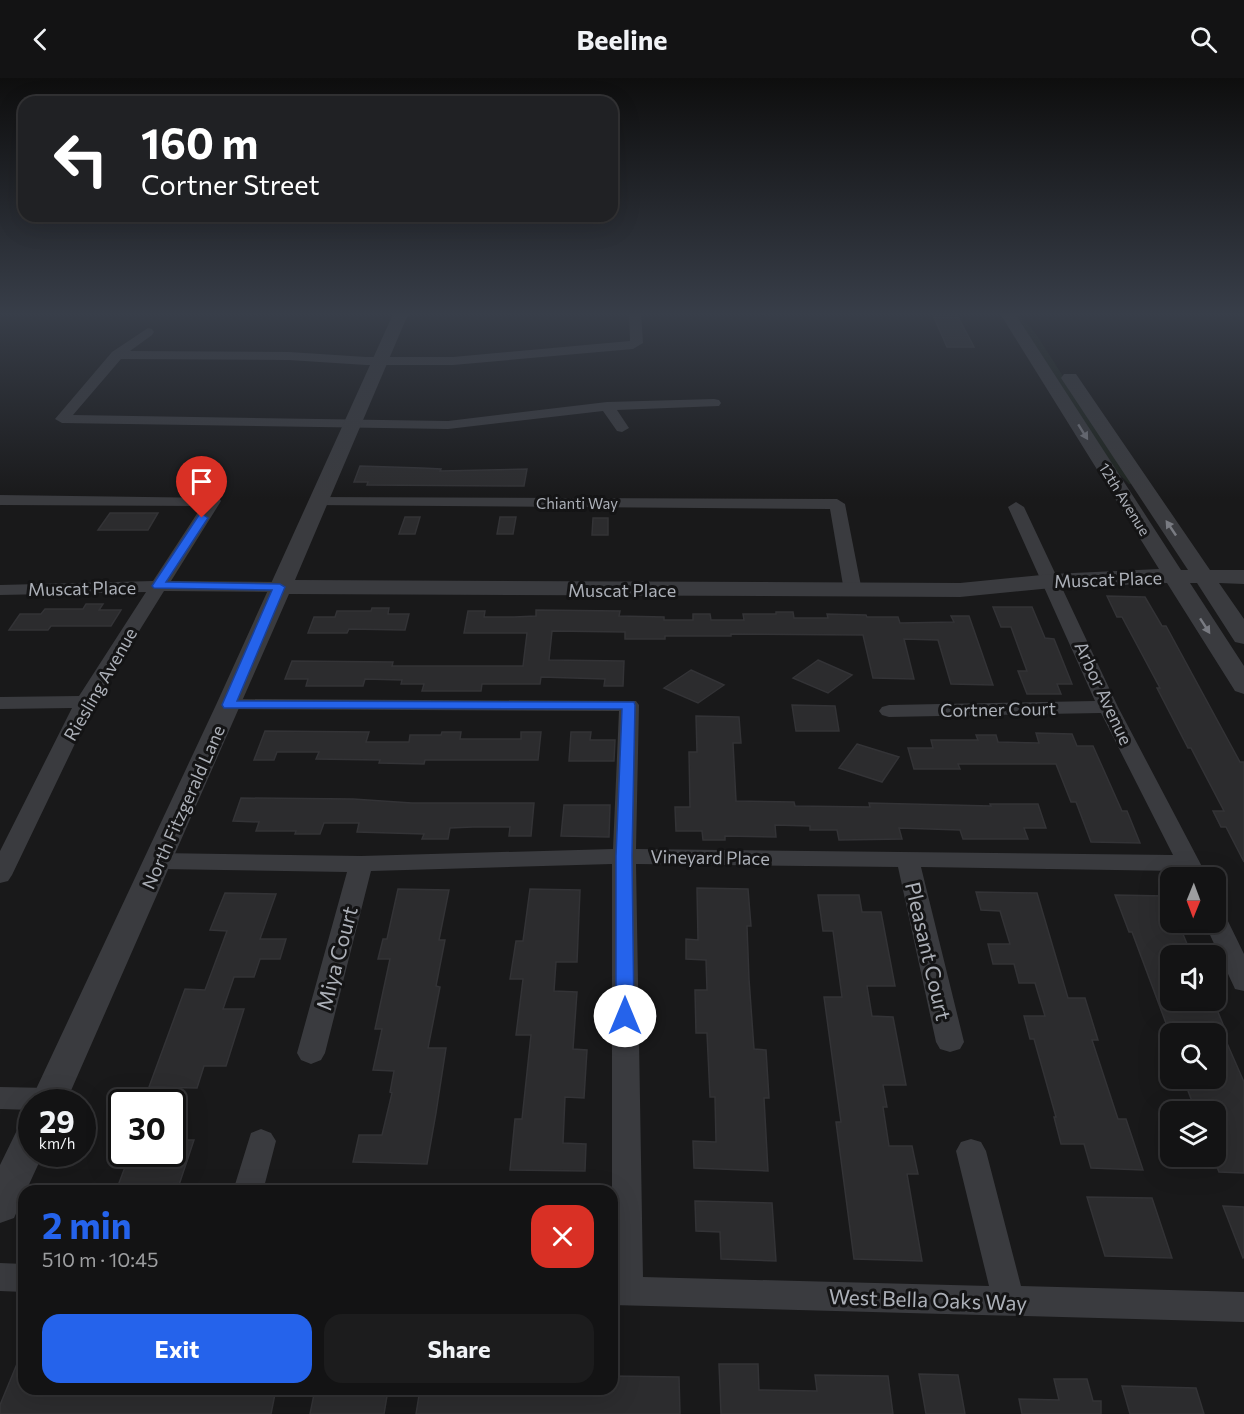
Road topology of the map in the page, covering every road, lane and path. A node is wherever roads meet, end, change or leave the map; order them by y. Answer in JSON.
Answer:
{"nodes":[{"id":1,"x":100,"y":374,"type":"edge"},
{"id":2,"x":374,"y":374,"type":"edge"},
{"id":3,"x":1046,"y":374,"type":"edge"},
{"id":4,"x":1068,"y":374,"type":"edge"},
{"id":5,"x":714,"y":403,"type":"dead end"},
{"id":6,"x":607,"y":406,"type":"junction"},
{"id":7,"x":353,"y":424,"type":"junction"},
{"id":8,"x":622,"y":428,"type":"dead end"},
{"id":9,"x":0,"y":500,"type":"edge"},
{"id":10,"x":318,"y":502,"type":"junction"},
{"id":11,"x":1016,"y":507,"type":"dead end"},
{"id":12,"x":1174,"y":577,"type":"junction"},
{"id":13,"x":1204,"y":577,"type":"junction"},
{"id":14,"x":1244,"y":577,"type":"edge"},
{"id":15,"x":1052,"y":581,"type":"junction"},
{"id":16,"x":158,"y":586,"type":"junction"},
{"id":17,"x":280,"y":587,"type":"junction"},
{"id":18,"x":0,"y":590,"type":"edge"},
{"id":19,"x":853,"y":591,"type":"junction"},
{"id":20,"x":1244,"y":637,"type":"edge"},
{"id":21,"x":1244,"y":686,"type":"edge"},
{"id":22,"x":85,"y":702,"type":"junction"},
{"id":23,"x":0,"y":703,"type":"edge"},
{"id":24,"x":229,"y":705,"type":"junction"},
{"id":25,"x":1108,"y":707,"type":"junction"},
{"id":26,"x":889,"y":711,"type":"dead end"},
{"id":27,"x":624,"y":856,"type":"junction"},
{"id":28,"x":908,"y":860,"type":"junction"},
{"id":29,"x":159,"y":861,"type":"junction"},
{"id":30,"x":361,"y":864,"type":"junction"},
{"id":31,"x":3,"y":865,"type":"edge"},
{"id":32,"x":1191,"y":867,"type":"edge"},
{"id":33,"x":1160,"y":869,"type":"edge"},
{"id":34,"x":1222,"y":933,"type":"edge"},
{"id":35,"x":1244,"y":981,"type":"edge"},
{"id":36,"x":950,"y":1042,"type":"dead end"},
{"id":37,"x":311,"y":1053,"type":"dead end"},
{"id":38,"x":54,"y":1089,"type":"edge"},
{"id":39,"x":0,"y":1098,"type":"edge"},
{"id":40,"x":18,"y":1099,"type":"edge"},
{"id":41,"x":261,"y":1141,"type":"dead end"},
{"id":42,"x":971,"y":1151,"type":"dead end"},
{"id":43,"x":18,"y":1167,"type":"edge"},
{"id":44,"x":250,"y":1185,"type":"edge"},
{"id":45,"x":0,"y":1206,"type":"edge"},
{"id":46,"x":0,"y":1277,"type":"edge"},
{"id":47,"x":18,"y":1278,"type":"edge"},
{"id":48,"x":619,"y":1291,"type":"edge"},
{"id":49,"x":1009,"y":1302,"type":"junction"},
{"id":50,"x":1244,"y":1307,"type":"edge"}],
"edges":[{"from":1,"to":7,"type":"street"},
{"from":2,"to":7,"type":"street","name":"North Fitzgerald Lane"},
{"from":3,"to":12,"type":"street","name":"12th Avenue","one_way":true},
{"from":13,"to":4,"type":"street","name":"12th Avenue","one_way":true},
{"from":5,"to":6,"type":"street"},
{"from":6,"to":7,"type":"street"},
{"from":6,"to":8,"type":"street"},
{"from":7,"to":10,"type":"street","name":"North Fitzgerald Lane"},
{"from":9,"to":16,"type":"street","name":"Riesling Avenue"},
{"from":10,"to":17,"type":"street","name":"North Fitzgerald Lane"},
{"from":10,"to":19,"type":"street","name":"Chianti Way"},
{"from":11,"to":15,"type":"street","name":"Arbor Avenue"},
{"from":12,"to":13,"type":"street","name":"Muscat Place"},
{"from":12,"to":15,"type":"street","name":"Muscat Place"},
{"from":12,"to":21,"type":"street","name":"12th Avenue","one_way":true},
{"from":13,"to":14,"type":"street","name":"Muscat Place"},
{"from":13,"to":20,"type":"street","name":"12th Avenue"},
{"from":15,"to":19,"type":"street","name":"Muscat Place"},
{"from":15,"to":25,"type":"street","name":"Arbor Avenue"},
{"from":16,"to":17,"type":"street","name":"Muscat Place"},
{"from":16,"to":18,"type":"street","name":"Muscat Place"},
{"from":16,"to":22,"type":"street","name":"Riesling Avenue"},
{"from":17,"to":19,"type":"street","name":"Muscat Place"},
{"from":17,"to":24,"type":"street","name":"North Fitzgerald Lane"},
{"from":22,"to":23,"type":"street"},
{"from":22,"to":31,"type":"street","name":"Riesling Avenue"},
{"from":24,"to":27,"type":"street"},
{"from":24,"to":29,"type":"street","name":"North Fitzgerald Lane"},
{"from":25,"to":26,"type":"street","name":"Cortner Court"},
{"from":25,"to":32,"type":"street","name":"Arbor Avenue"},
{"from":27,"to":28,"type":"street","name":"Vineyard Place"},
{"from":27,"to":30,"type":"street","name":"Vineyard Place"},
{"from":27,"to":48,"type":"street"},
{"from":28,"to":33,"type":"street","name":"Vineyard Place"},
{"from":28,"to":36,"type":"street","name":"Pleasant Court"},
{"from":29,"to":30,"type":"street","name":"Vineyard Place"},
{"from":29,"to":38,"type":"street","name":"North Fitzgerald Lane"},
{"from":30,"to":37,"type":"street","name":"Miya Court"},
{"from":34,"to":35,"type":"street"},
{"from":39,"to":40,"type":"street"},
{"from":41,"to":44,"type":"street"},
{"from":42,"to":49,"type":"street"},
{"from":43,"to":45,"type":"street"},
{"from":46,"to":47,"type":"street"},
{"from":48,"to":49,"type":"street","name":"West Bella Oaks Way"},
{"from":49,"to":50,"type":"street","name":"West Bella Oaks Way"}]}
